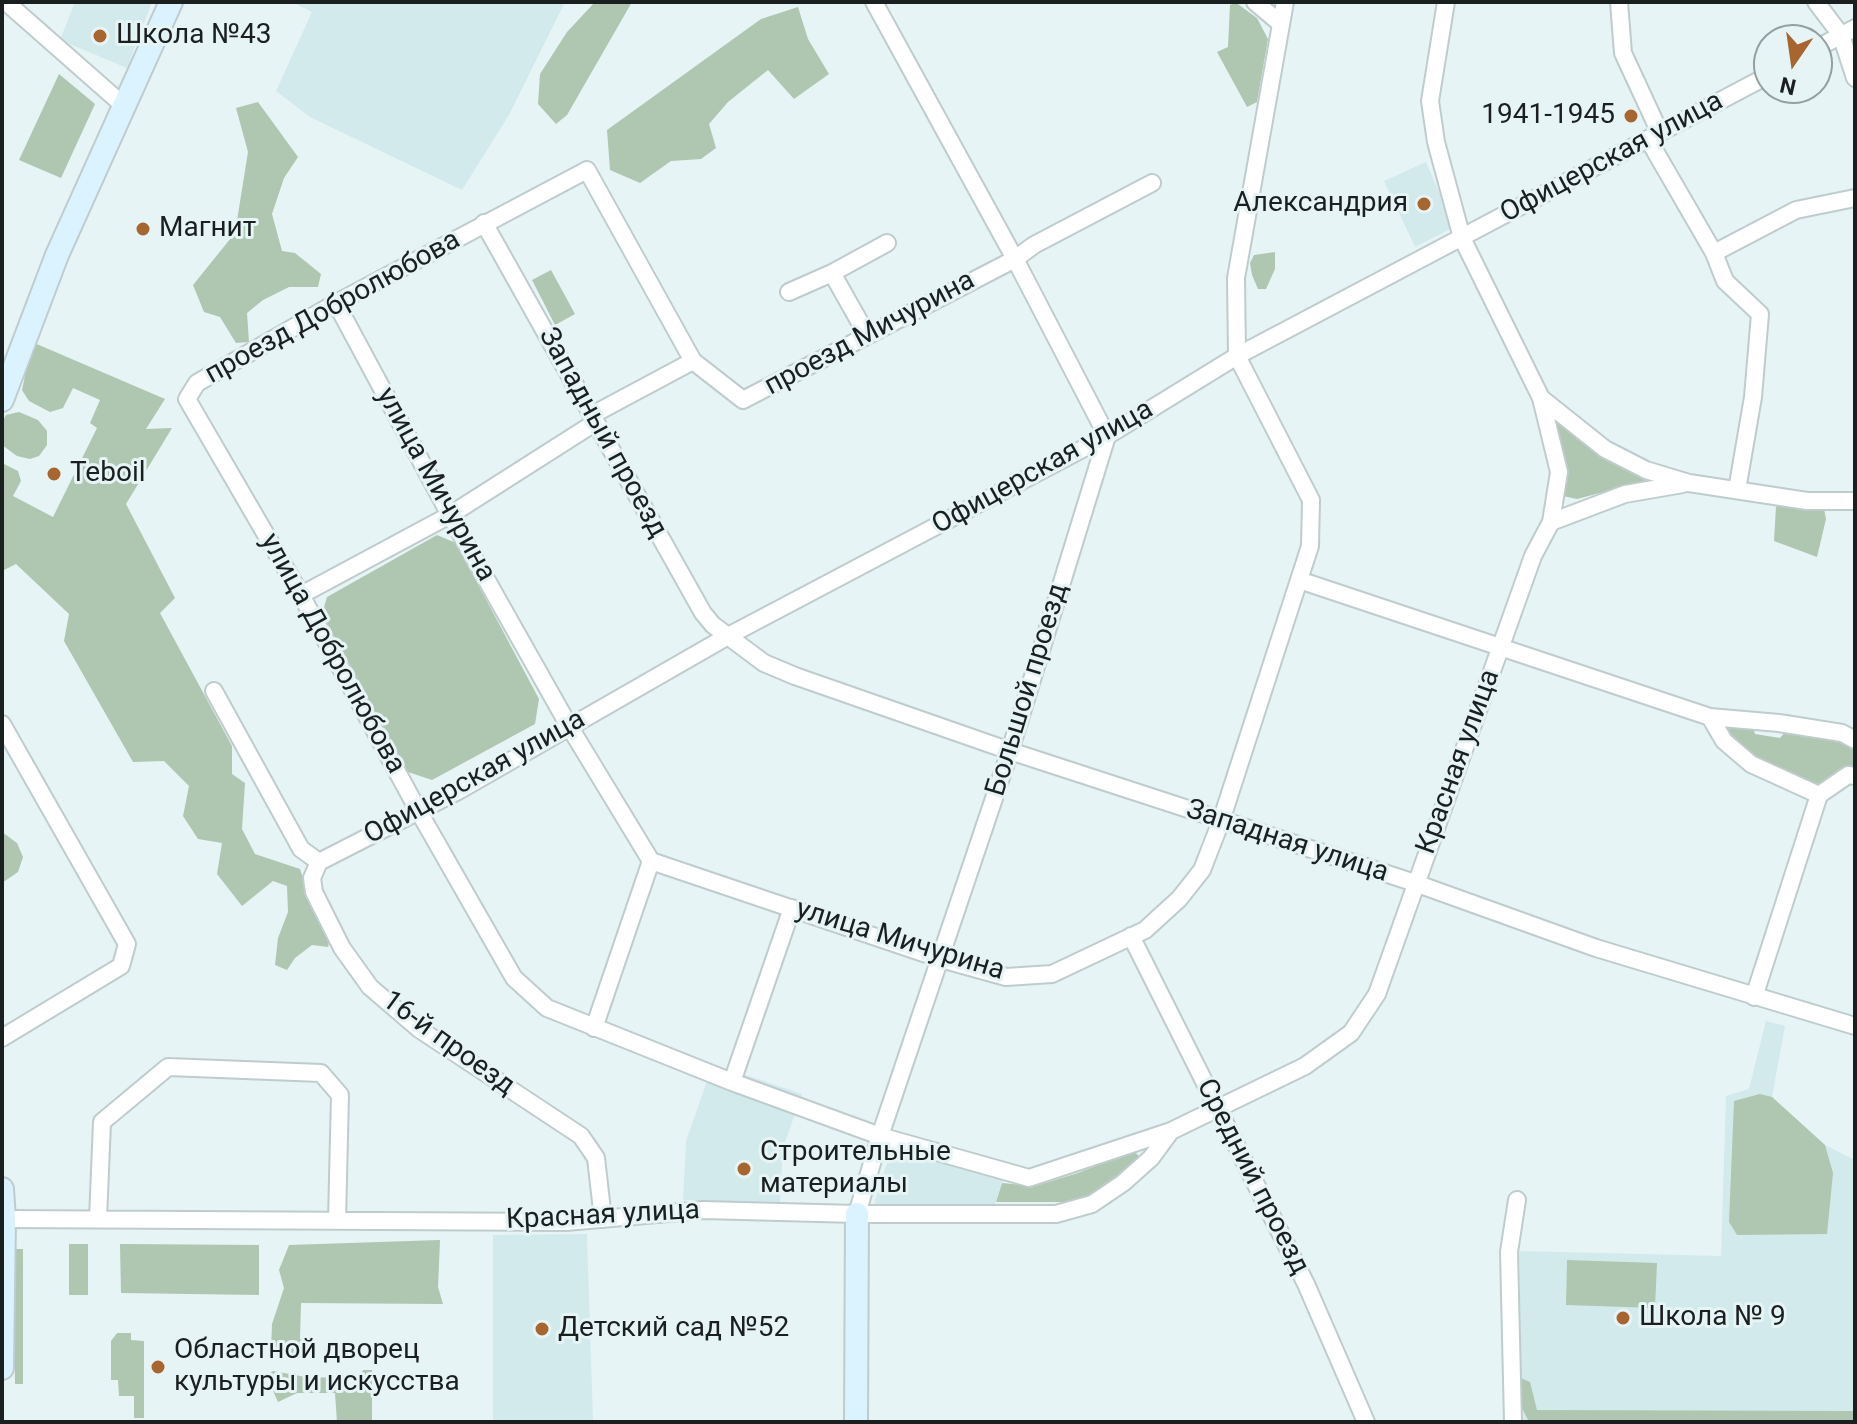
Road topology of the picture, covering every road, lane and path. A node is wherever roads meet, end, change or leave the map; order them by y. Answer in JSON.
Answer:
{"nodes":[{"id":1,"x":6,"y":2,"type":"edge"},
{"id":2,"x":171,"y":2,"type":"edge"},
{"id":3,"x":874,"y":2,"type":"edge"},
{"id":4,"x":1255,"y":2,"type":"edge"},
{"id":5,"x":1285,"y":2,"type":"edge"},
{"id":6,"x":1446,"y":2,"type":"edge"},
{"id":7,"x":1619,"y":2,"type":"edge"},
{"id":8,"x":1816,"y":2,"type":"edge"},
{"id":9,"x":1281,"y":24,"type":"junction"},
{"id":10,"x":1848,"y":31,"type":"edge"},
{"id":11,"x":1855,"y":78,"type":"edge"},
{"id":12,"x":1753,"y":83,"type":"edge"},
{"id":13,"x":123,"y":105,"type":"junction"},
{"id":14,"x":1654,"y":136,"type":"junction"},
{"id":15,"x":1152,"y":183,"type":"dead end"},
{"id":16,"x":1855,"y":198,"type":"edge"},
{"id":17,"x":484,"y":223,"type":"junction"},
{"id":18,"x":1462,"y":238,"type":"junction"},
{"id":19,"x":887,"y":243,"type":"dead end"},
{"id":20,"x":1714,"y":253,"type":"junction"},
{"id":21,"x":1015,"y":259,"type":"junction"},
{"id":22,"x":832,"y":273,"type":"junction"},
{"id":23,"x":789,"y":292,"type":"dead end"},
{"id":24,"x":336,"y":303,"type":"junction"},
{"id":25,"x":867,"y":335,"type":"junction"},
{"id":26,"x":1237,"y":356,"type":"junction"},
{"id":27,"x":693,"y":361,"type":"junction"},
{"id":28,"x":1541,"y":398,"type":"junction"},
{"id":29,"x":187,"y":399,"type":"joint"},
{"id":30,"x":2,"y":400,"type":"edge"},
{"id":31,"x":594,"y":418,"type":"junction"},
{"id":32,"x":1107,"y":436,"type":"junction"},
{"id":33,"x":1689,"y":483,"type":"junction"},
{"id":34,"x":1737,"y":490,"type":"junction"},
{"id":35,"x":1855,"y":501,"type":"edge"},
{"id":36,"x":450,"y":515,"type":"junction"},
{"id":37,"x":1551,"y":522,"type":"junction"},
{"id":38,"x":1299,"y":580,"type":"junction"},
{"id":39,"x":301,"y":595,"type":"junction"},
{"id":40,"x":728,"y":636,"type":"junction"},
{"id":41,"x":1501,"y":646,"type":"junction"},
{"id":42,"x":214,"y":691,"type":"dead end"},
{"id":43,"x":1710,"y":717,"type":"junction"},
{"id":44,"x":2,"y":724,"type":"edge"},
{"id":45,"x":569,"y":726,"type":"junction"},
{"id":46,"x":1855,"y":740,"type":"edge"},
{"id":47,"x":1010,"y":751,"type":"junction"},
{"id":48,"x":1855,"y":776,"type":"edge"},
{"id":49,"x":1819,"y":795,"type":"junction"},
{"id":50,"x":419,"y":812,"type":"junction"},
{"id":51,"x":1221,"y":821,"type":"junction"},
{"id":52,"x":651,"y":861,"type":"junction"},
{"id":53,"x":319,"y":862,"type":"junction"},
{"id":54,"x":1415,"y":883,"type":"junction"},
{"id":55,"x":792,"y":908,"type":"junction"},
{"id":56,"x":1131,"y":936,"type":"junction"},
{"id":57,"x":941,"y":959,"type":"junction"},
{"id":58,"x":1754,"y":997,"type":"junction"},
{"id":59,"x":1855,"y":1026,"type":"edge"},
{"id":60,"x":594,"y":1028,"type":"junction"},
{"id":61,"x":2,"y":1038,"type":"edge"},
{"id":62,"x":732,"y":1082,"type":"junction"},
{"id":63,"x":1218,"y":1109,"type":"junction"},
{"id":64,"x":1171,"y":1131,"type":"junction"},
{"id":65,"x":880,"y":1136,"type":"junction"},
{"id":66,"x":2,"y":1189,"type":"edge"},
{"id":67,"x":1517,"y":1200,"type":"dead end"},
{"id":68,"x":857,"y":1214,"type":"junction"},
{"id":69,"x":4,"y":1219,"type":"junction"},
{"id":70,"x":98,"y":1219,"type":"junction"},
{"id":71,"x":603,"y":1219,"type":"junction"},
{"id":72,"x":337,"y":1220,"type":"junction"},
{"id":73,"x":2,"y":1368,"type":"edge"},
{"id":74,"x":856,"y":1422,"type":"edge"},
{"id":75,"x":1366,"y":1422,"type":"edge"},
{"id":76,"x":1513,"y":1422,"type":"edge"}],
"edges":[{"from":1,"to":13,"type":"street"},
{"from":2,"to":13,"type":"street"},
{"from":3,"to":21,"type":"street"},
{"from":4,"to":9,"type":"street"},
{"from":5,"to":9,"type":"street","name":"улица Мичурина"},
{"from":6,"to":18,"type":"street"},
{"from":7,"to":14,"type":"street"},
{"from":8,"to":10,"type":"street"},
{"from":9,"to":26,"type":"street","name":"улица Мичурина"},
{"from":10,"to":11,"type":"street"},
{"from":12,"to":14,"type":"street","name":"Офицерская улица"},
{"from":13,"to":30,"type":"street"},
{"from":14,"to":18,"type":"street","name":"Офицерская улица"},
{"from":14,"to":20,"type":"street"},
{"from":15,"to":21,"type":"street","name":"проезд Мичурина"},
{"from":16,"to":20,"type":"street"},
{"from":17,"to":24,"type":"street","name":"проезд Добролюбова"},
{"from":17,"to":27,"type":"street","name":"проезд Добролюбова"},
{"from":17,"to":31,"type":"street","name":"Западный проезд"},
{"from":18,"to":26,"type":"street","name":"Офицерская улица"},
{"from":18,"to":28,"type":"street"},
{"from":19,"to":22,"type":"street"},
{"from":20,"to":34,"type":"street"},
{"from":21,"to":25,"type":"street","name":"проезд Мичурина"},
{"from":21,"to":32,"type":"street"},
{"from":22,"to":23,"type":"street"},
{"from":22,"to":25,"type":"street"},
{"from":24,"to":29,"type":"street","name":"проезд Добролюбова"},
{"from":24,"to":36,"type":"street","name":"улица Мичурина"},
{"from":25,"to":27,"type":"street","name":"проезд Мичурина"},
{"from":26,"to":32,"type":"street","name":"Офицерская улица"},
{"from":26,"to":38,"type":"street","name":"улица Мичурина"},
{"from":27,"to":31,"type":"street"},
{"from":28,"to":33,"type":"street"},
{"from":28,"to":37,"type":"street","name":"Красная улица"},
{"from":29,"to":39,"type":"street","name":"улица Добролюбова"},
{"from":31,"to":36,"type":"street"},
{"from":31,"to":40,"type":"street","name":"Западный проезд"},
{"from":32,"to":40,"type":"street","name":"Офицерская улица"},
{"from":32,"to":47,"type":"street","name":"Большой проезд"},
{"from":33,"to":34,"type":"street"},
{"from":33,"to":37,"type":"street"},
{"from":34,"to":35,"type":"street"},
{"from":36,"to":39,"type":"street"},
{"from":36,"to":45,"type":"street","name":"улица Мичурина"},
{"from":37,"to":41,"type":"street","name":"Красная улица"},
{"from":38,"to":41,"type":"street"},
{"from":38,"to":51,"type":"street","name":"улица Мичурина"},
{"from":39,"to":50,"type":"street","name":"улица Добролюбова"},
{"from":40,"to":45,"type":"street","name":"Офицерская улица"},
{"from":40,"to":47,"type":"street","name":"Западная улица"},
{"from":41,"to":43,"type":"street"},
{"from":41,"to":54,"type":"street","name":"Красная улица"},
{"from":42,"to":53,"type":"street"},
{"from":43,"to":46,"type":"street"},
{"from":43,"to":49,"type":"street"},
{"from":44,"to":61,"type":"street"},
{"from":45,"to":50,"type":"street","name":"Офицерская улица"},
{"from":45,"to":52,"type":"street","name":"улица Мичурина"},
{"from":47,"to":51,"type":"street","name":"Западная улица"},
{"from":47,"to":57,"type":"street","name":"Большой проезд"},
{"from":48,"to":49,"type":"street"},
{"from":49,"to":58,"type":"street"},
{"from":50,"to":53,"type":"street","name":"Офицерская улица"},
{"from":50,"to":60,"type":"street","name":"улица Добролюбова"},
{"from":51,"to":54,"type":"street","name":"Западная улица"},
{"from":51,"to":56,"type":"street","name":"улица Мичурина"},
{"from":52,"to":55,"type":"street","name":"улица Мичурина"},
{"from":52,"to":60,"type":"street"},
{"from":53,"to":71,"type":"street","name":"16-й проезд"},
{"from":54,"to":58,"type":"street","name":"Западная улица"},
{"from":54,"to":63,"type":"street","name":"Красная улица"},
{"from":55,"to":57,"type":"street","name":"улица Мичурина"},
{"from":55,"to":62,"type":"street"},
{"from":56,"to":57,"type":"street","name":"улица Мичурина"},
{"from":56,"to":63,"type":"street","name":"Средний проезд"},
{"from":57,"to":65,"type":"street","name":"Большой проезд"},
{"from":58,"to":59,"type":"street","name":"Западная улица"},
{"from":60,"to":62,"type":"street","name":"улица Добролюбова"},
{"from":62,"to":65,"type":"street","name":"улица Добролюбова"},
{"from":63,"to":64,"type":"street","name":"Красная улица"},
{"from":63,"to":75,"type":"street","name":"Средний проезд"},
{"from":64,"to":65,"type":"street","name":"Красная улица"},
{"from":64,"to":68,"type":"street","name":"Красная улица"},
{"from":65,"to":68,"type":"street","name":"Большой проезд"},
{"from":66,"to":69,"type":"street"},
{"from":67,"to":76,"type":"street"},
{"from":68,"to":71,"type":"street","name":"Красная улица"},
{"from":68,"to":74,"type":"street","name":"Большой проезд"},
{"from":69,"to":70,"type":"street","name":"Красная улица"},
{"from":69,"to":73,"type":"street"},
{"from":70,"to":72,"type":"street","name":"Красная улица"},
{"from":70,"to":72,"type":"street"},
{"from":71,"to":72,"type":"street","name":"Красная улица"}]}
